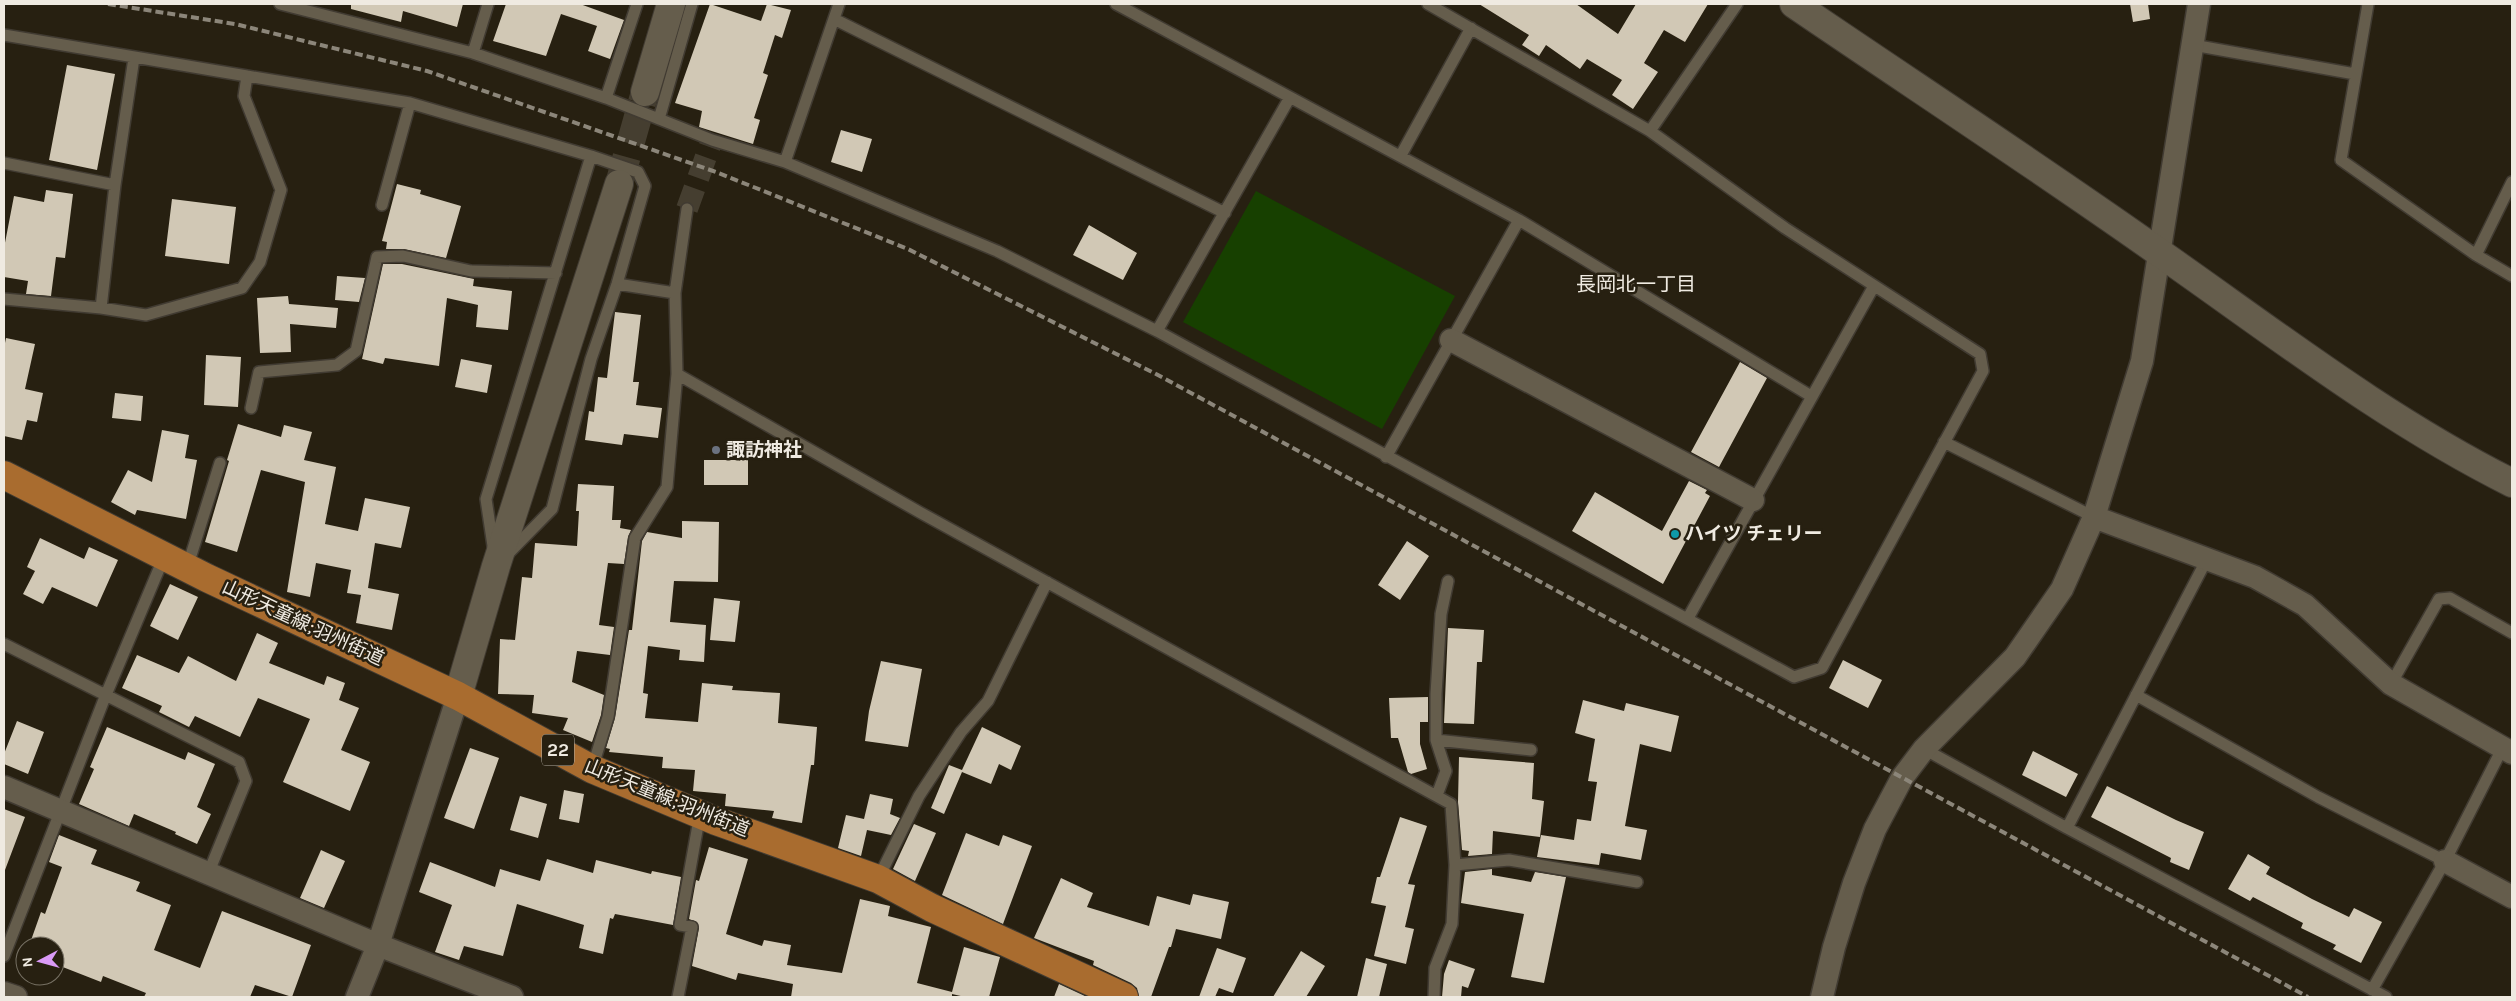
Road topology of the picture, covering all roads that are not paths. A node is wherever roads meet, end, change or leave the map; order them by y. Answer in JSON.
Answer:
{"nodes":[{"id":1,"x":280,"y":4,"type":"edge"},
{"id":2,"x":488,"y":4,"type":"edge"},
{"id":3,"x":637,"y":4,"type":"edge"},
{"id":4,"x":671,"y":4,"type":"edge"},
{"id":5,"x":692,"y":4,"type":"edge"},
{"id":6,"x":839,"y":4,"type":"edge"},
{"id":7,"x":1116,"y":4,"type":"edge"},
{"id":8,"x":1428,"y":4,"type":"edge"},
{"id":9,"x":1737,"y":4,"type":"edge"},
{"id":10,"x":1794,"y":4,"type":"edge"},
{"id":11,"x":2199,"y":4,"type":"edge"},
{"id":12,"x":2368,"y":4,"type":"edge"},
{"id":13,"x":834,"y":19,"type":"junction"},
{"id":14,"x":1471,"y":28,"type":"junction"},
{"id":15,"x":4,"y":35,"type":"edge"},
{"id":16,"x":2193,"y":45,"type":"junction"},
{"id":17,"x":473,"y":53,"type":"junction"},
{"id":18,"x":134,"y":58,"type":"junction"},
{"id":19,"x":2355,"y":74,"type":"junction"},
{"id":20,"x":247,"y":76,"type":"junction"},
{"id":21,"x":646,"y":92,"type":"tunnel mouth"},
{"id":22,"x":606,"y":98,"type":"junction"},
{"id":23,"x":1289,"y":99,"type":"junction"},
{"id":24,"x":410,"y":103,"type":"junction"},
{"id":25,"x":659,"y":119,"type":"junction"},
{"id":26,"x":1650,"y":131,"type":"junction"},
{"id":27,"x":1401,"y":155,"type":"junction"},
{"id":28,"x":591,"y":156,"type":"junction"},
{"id":29,"x":784,"y":162,"type":"junction"},
{"id":30,"x":4,"y":163,"type":"edge"},
{"id":31,"x":2512,"y":182,"type":"edge"},
{"id":32,"x":619,"y":184,"type":"tunnel mouth"},
{"id":33,"x":115,"y":185,"type":"junction"},
{"id":34,"x":382,"y":206,"type":"dead end"},
{"id":35,"x":687,"y":209,"type":"tunnel mouth"},
{"id":36,"x":1225,"y":212,"type":"junction"},
{"id":37,"x":1519,"y":220,"type":"junction"},
{"id":38,"x":2160,"y":252,"type":"junction"},
{"id":39,"x":2476,"y":256,"type":"junction"},
{"id":40,"x":556,"y":273,"type":"junction"},
{"id":41,"x":2512,"y":276,"type":"edge"},
{"id":42,"x":617,"y":284,"type":"junction"},
{"id":43,"x":1874,"y":286,"type":"junction"},
{"id":44,"x":675,"y":293,"type":"junction"},
{"id":45,"x":4,"y":298,"type":"edge"},
{"id":46,"x":101,"y":308,"type":"junction"},
{"id":47,"x":1156,"y":331,"type":"junction"},
{"id":48,"x":1451,"y":340,"type":"junction"},
{"id":49,"x":677,"y":374,"type":"junction"},
{"id":50,"x":1811,"y":396,"type":"junction"},
{"id":51,"x":251,"y":408,"type":"dead end"},
{"id":52,"x":1944,"y":442,"type":"junction"},
{"id":53,"x":1386,"y":457,"type":"junction"},
{"id":54,"x":220,"y":463,"type":"dead end"},
{"id":55,"x":4,"y":476,"type":"edge"},
{"id":56,"x":2512,"y":483,"type":"edge"},
{"id":57,"x":1754,"y":500,"type":"junction"},
{"id":58,"x":2094,"y":517,"type":"junction"},
{"id":59,"x":2207,"y":559,"type":"junction"},
{"id":60,"x":176,"y":562,"type":"junction"},
{"id":61,"x":496,"y":566,"type":"junction"},
{"id":62,"x":1448,"y":581,"type":"dead end"},
{"id":63,"x":1047,"y":582,"type":"junction"},
{"id":64,"x":1688,"y":618,"type":"junction"},
{"id":65,"x":2512,"y":633,"type":"edge"},
{"id":66,"x":4,"y":644,"type":"edge"},
{"id":67,"x":2391,"y":684,"type":"junction"},
{"id":68,"x":2136,"y":695,"type":"junction"},
{"id":69,"x":105,"y":696,"type":"junction"},
{"id":70,"x":458,"y":696,"type":"junction"},
{"id":71,"x":1436,"y":740,"type":"junction"},
{"id":72,"x":1924,"y":749,"type":"junction"},
{"id":73,"x":1531,"y":750,"type":"dead end"},
{"id":74,"x":2507,"y":751,"type":"edge"},
{"id":75,"x":592,"y":769,"type":"junction"},
{"id":76,"x":4,"y":788,"type":"edge"},
{"id":77,"x":1437,"y":795,"type":"junction"},
{"id":78,"x":60,"y":812,"type":"junction"},
{"id":79,"x":700,"y":814,"type":"junction"},
{"id":80,"x":2067,"y":828,"type":"junction"},
{"id":81,"x":2445,"y":861,"type":"junction"},
{"id":82,"x":1454,"y":865,"type":"junction"},
{"id":83,"x":208,"y":874,"type":"junction"},
{"id":84,"x":878,"y":879,"type":"junction"},
{"id":85,"x":1637,"y":882,"type":"dead end"},
{"id":86,"x":2512,"y":896,"type":"edge"},
{"id":87,"x":378,"y":945,"type":"junction"},
{"id":88,"x":4,"y":956,"type":"edge"},
{"id":89,"x":2372,"y":990,"type":"junction"},
{"id":90,"x":4,"y":992,"type":"edge"},
{"id":91,"x":16,"y":997,"type":"edge"},
{"id":92,"x":357,"y":997,"type":"edge"},
{"id":93,"x":512,"y":997,"type":"edge"},
{"id":94,"x":678,"y":997,"type":"edge"},
{"id":95,"x":1124,"y":997,"type":"edge"},
{"id":96,"x":1434,"y":997,"type":"edge"},
{"id":97,"x":1822,"y":997,"type":"edge"},
{"id":98,"x":2386,"y":997,"type":"edge"}],
"edges":[{"from":1,"to":17,"type":"lane"},
{"from":2,"to":17,"type":"lane"},
{"from":3,"to":22,"type":"lane"},
{"from":4,"to":21,"type":"street"},
{"from":5,"to":25,"type":"lane"},
{"from":6,"to":13,"type":"lane"},
{"from":7,"to":23,"type":"lane"},
{"from":8,"to":14,"type":"lane"},
{"from":9,"to":26,"type":"lane"},
{"from":10,"to":38,"type":"street"},
{"from":11,"to":16,"type":"street"},
{"from":12,"to":19,"type":"lane"},
{"from":13,"to":29,"type":"lane"},
{"from":13,"to":36,"type":"lane"},
{"from":14,"to":26,"type":"lane"},
{"from":14,"to":27,"type":"lane"},
{"from":15,"to":18,"type":"lane"},
{"from":16,"to":19,"type":"lane"},
{"from":16,"to":38,"type":"street"},
{"from":17,"to":22,"type":"lane"},
{"from":18,"to":20,"type":"lane"},
{"from":18,"to":33,"type":"lane"},
{"from":19,"to":39,"type":"lane"},
{"from":20,"to":24,"type":"lane"},
{"from":20,"to":46,"type":"lane"},
{"from":22,"to":25,"type":"lane"},
{"from":23,"to":27,"type":"lane"},
{"from":23,"to":36,"type":"lane"},
{"from":24,"to":28,"type":"lane"},
{"from":24,"to":34,"type":"lane"},
{"from":25,"to":29,"type":"lane"},
{"from":26,"to":43,"type":"lane"},
{"from":27,"to":37,"type":"lane"},
{"from":28,"to":40,"type":"lane"},
{"from":28,"to":42,"type":"lane"},
{"from":29,"to":47,"type":"lane"},
{"from":30,"to":33,"type":"lane"},
{"from":31,"to":39,"type":"lane"},
{"from":32,"to":61,"type":"street"},
{"from":33,"to":46,"type":"lane"},
{"from":35,"to":44,"type":"lane"},
{"from":36,"to":47,"type":"lane"},
{"from":37,"to":48,"type":"lane"},
{"from":37,"to":50,"type":"lane"},
{"from":38,"to":56,"type":"street"},
{"from":38,"to":58,"type":"street"},
{"from":39,"to":41,"type":"lane"},
{"from":40,"to":51,"type":"lane"},
{"from":40,"to":61,"type":"lane"},
{"from":42,"to":44,"type":"lane"},
{"from":42,"to":61,"type":"lane"},
{"from":43,"to":50,"type":"lane"},
{"from":43,"to":52,"type":"lane"},
{"from":44,"to":49,"type":"lane"},
{"from":45,"to":46,"type":"lane"},
{"from":47,"to":53,"type":"lane"},
{"from":48,"to":53,"type":"lane"},
{"from":48,"to":57,"type":"street"},
{"from":49,"to":63,"type":"lane"},
{"from":49,"to":75,"type":"lane"},
{"from":50,"to":57,"type":"lane"},
{"from":52,"to":58,"type":"lane"},
{"from":52,"to":64,"type":"lane"},
{"from":53,"to":64,"type":"lane"},
{"from":54,"to":60,"type":"lane"},
{"from":55,"to":60,"type":"main road","name":"山形天童線;羽州街道","number":"22"},
{"from":57,"to":64,"type":"lane"},
{"from":58,"to":59,"type":"street"},
{"from":58,"to":72,"type":"street"},
{"from":59,"to":67,"type":"street"},
{"from":59,"to":68,"type":"lane"},
{"from":60,"to":69,"type":"lane"},
{"from":60,"to":70,"type":"main road","name":"山形天童線;羽州街道","number":"22"},
{"from":61,"to":70,"type":"street"},
{"from":62,"to":71,"type":"lane"},
{"from":63,"to":77,"type":"lane"},
{"from":63,"to":84,"type":"lane"},
{"from":65,"to":67,"type":"lane"},
{"from":66,"to":69,"type":"lane"},
{"from":67,"to":74,"type":"street"},
{"from":68,"to":80,"type":"lane"},
{"from":68,"to":81,"type":"lane"},
{"from":69,"to":78,"type":"lane"},
{"from":69,"to":83,"type":"lane"},
{"from":70,"to":75,"type":"main road","name":"山形天童線;羽州街道","number":"22"},
{"from":70,"to":87,"type":"street"},
{"from":71,"to":73,"type":"lane"},
{"from":71,"to":77,"type":"lane"},
{"from":72,"to":80,"type":"lane"},
{"from":72,"to":97,"type":"street"},
{"from":74,"to":81,"type":"lane"},
{"from":75,"to":79,"type":"main road","name":"山形天童線;羽州街道","number":"22"},
{"from":76,"to":78,"type":"street"},
{"from":77,"to":82,"type":"lane"},
{"from":78,"to":83,"type":"street"},
{"from":78,"to":88,"type":"lane"},
{"from":79,"to":84,"type":"main road","name":"山形天童線;羽州街道","number":"22"},
{"from":79,"to":94,"type":"lane"},
{"from":80,"to":89,"type":"lane"},
{"from":81,"to":86,"type":"street"},
{"from":81,"to":89,"type":"lane"},
{"from":82,"to":85,"type":"lane"},
{"from":82,"to":96,"type":"lane"},
{"from":83,"to":87,"type":"street"},
{"from":84,"to":95,"type":"main road","name":"山形天童線;羽州街道","number":"22"},
{"from":87,"to":92,"type":"street"},
{"from":87,"to":93,"type":"street"},
{"from":89,"to":98,"type":"lane"},
{"from":90,"to":91,"type":"street"}]}
